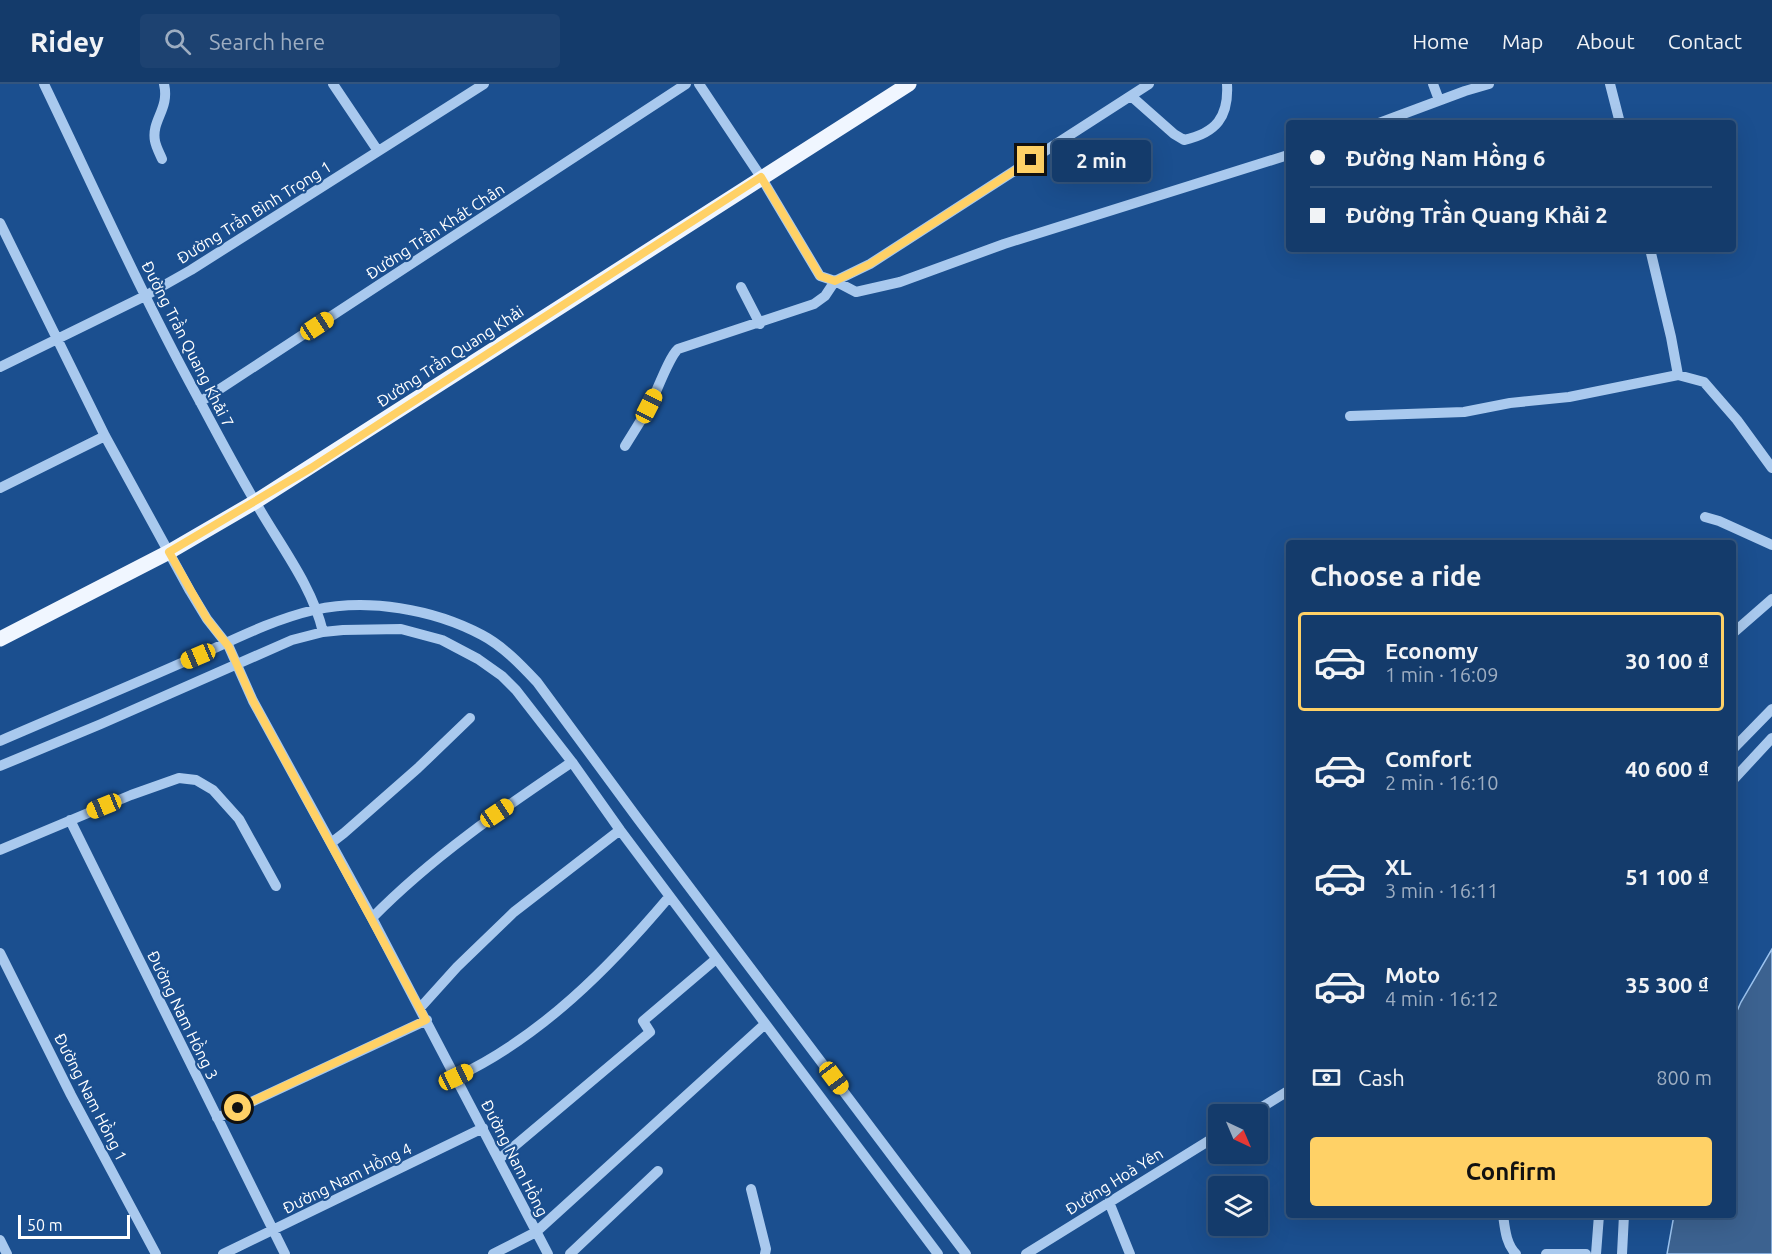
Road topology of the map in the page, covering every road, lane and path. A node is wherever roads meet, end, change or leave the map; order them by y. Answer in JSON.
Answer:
{"nodes":[{"id":1,"x":44,"y":84,"type":"edge"},
{"id":2,"x":164,"y":84,"type":"edge"},
{"id":3,"x":333,"y":84,"type":"edge"},
{"id":4,"x":484,"y":84,"type":"edge"},
{"id":5,"x":686,"y":84,"type":"edge"},
{"id":6,"x":699,"y":84,"type":"edge"},
{"id":7,"x":909,"y":84,"type":"edge"},
{"id":8,"x":1149,"y":84,"type":"edge"},
{"id":9,"x":1227,"y":84,"type":"edge"},
{"id":10,"x":1433,"y":84,"type":"edge"},
{"id":11,"x":1490,"y":84,"type":"edge"},
{"id":12,"x":1611,"y":84,"type":"edge"},
{"id":13,"x":1131,"y":96,"type":"junction"},
{"id":14,"x":1439,"y":100,"type":"junction"},
{"id":15,"x":1386,"y":120,"type":"edge"},
{"id":16,"x":1619,"y":120,"type":"edge"},
{"id":17,"x":378,"y":151,"type":"junction"},
{"id":18,"x":1286,"y":156,"type":"edge"},
{"id":19,"x":162,"y":159,"type":"dead end"},
{"id":20,"x":761,"y":177,"type":"junction"},
{"id":21,"x":0,"y":224,"type":"edge"},
{"id":22,"x":1651,"y":252,"type":"edge"},
{"id":23,"x":835,"y":281,"type":"junction"},
{"id":24,"x":741,"y":287,"type":"dead end"},
{"id":25,"x":145,"y":296,"type":"junction"},
{"id":26,"x":760,"y":324,"type":"junction"},
{"id":27,"x":56,"y":340,"type":"junction"},
{"id":28,"x":0,"y":367,"type":"edge"},
{"id":29,"x":1678,"y":375,"type":"junction"},
{"id":30,"x":200,"y":402,"type":"junction"},
{"id":31,"x":1350,"y":416,"type":"dead end"},
{"id":32,"x":105,"y":436,"type":"junction"},
{"id":33,"x":625,"y":446,"type":"dead end"},
{"id":34,"x":1772,"y":468,"type":"edge"},
{"id":35,"x":0,"y":488,"type":"edge"},
{"id":36,"x":255,"y":502,"type":"junction"},
{"id":37,"x":1705,"y":518,"type":"dead end"},
{"id":38,"x":1772,"y":545,"type":"edge"},
{"id":39,"x":169,"y":552,"type":"junction"},
{"id":40,"x":1772,"y":598,"type":"edge"},
{"id":41,"x":316,"y":611,"type":"junction"},
{"id":42,"x":1736,"y":630,"type":"edge"},
{"id":43,"x":322,"y":631,"type":"junction"},
{"id":44,"x":0,"y":639,"type":"edge"},
{"id":45,"x":227,"y":645,"type":"junction"},
{"id":46,"x":237,"y":663,"type":"junction"},
{"id":47,"x":1772,"y":709,"type":"edge"},
{"id":48,"x":470,"y":718,"type":"dead end"},
{"id":49,"x":1772,"y":738,"type":"edge"},
{"id":50,"x":0,"y":741,"type":"edge"},
{"id":51,"x":1736,"y":746,"type":"edge"},
{"id":52,"x":572,"y":762,"type":"junction"},
{"id":53,"x":0,"y":766,"type":"edge"},
{"id":54,"x":1736,"y":777,"type":"edge"},
{"id":55,"x":70,"y":820,"type":"junction"},
{"id":56,"x":620,"y":831,"type":"junction"},
{"id":57,"x":331,"y":843,"type":"junction"},
{"id":58,"x":0,"y":850,"type":"edge"},
{"id":59,"x":276,"y":886,"type":"dead end"},
{"id":60,"x":669,"y":897,"type":"junction"},
{"id":61,"x":372,"y":918,"type":"junction"},
{"id":62,"x":0,"y":953,"type":"edge"},
{"id":63,"x":716,"y":959,"type":"junction"},
{"id":64,"x":420,"y":1008,"type":"junction"},
{"id":65,"x":426,"y":1020,"type":"junction"},
{"id":66,"x":765,"y":1024,"type":"junction"},
{"id":67,"x":456,"y":1077,"type":"junction"},
{"id":68,"x":1286,"y":1092,"type":"edge"},
{"id":69,"x":1267,"y":1104,"type":"edge"},
{"id":70,"x":217,"y":1118,"type":"junction"},
{"id":71,"x":483,"y":1128,"type":"junction"},
{"id":72,"x":1208,"y":1140,"type":"edge"},
{"id":73,"x":499,"y":1159,"type":"junction"},
{"id":74,"x":658,"y":1172,"type":"dead end"},
{"id":75,"x":751,"y":1189,"type":"dead end"},
{"id":76,"x":1109,"y":1202,"type":"junction"},
{"id":77,"x":1503,"y":1218,"type":"edge"},
{"id":78,"x":1624,"y":1218,"type":"edge"},
{"id":79,"x":1597,"y":1219,"type":"edge"},
{"id":80,"x":273,"y":1230,"type":"junction"},
{"id":81,"x":536,"y":1232,"type":"junction"},
{"id":82,"x":0,"y":1240,"type":"edge"},
{"id":83,"x":7,"y":1254,"type":"edge"},
{"id":84,"x":156,"y":1254,"type":"edge"},
{"id":85,"x":223,"y":1254,"type":"edge"},
{"id":86,"x":285,"y":1254,"type":"edge"},
{"id":87,"x":493,"y":1254,"type":"edge"},
{"id":88,"x":548,"y":1254,"type":"edge"},
{"id":89,"x":570,"y":1254,"type":"edge"},
{"id":90,"x":765,"y":1254,"type":"edge"},
{"id":91,"x":938,"y":1254,"type":"edge"},
{"id":92,"x":966,"y":1254,"type":"edge"},
{"id":93,"x":1026,"y":1254,"type":"edge"},
{"id":94,"x":1131,"y":1254,"type":"edge"},
{"id":95,"x":1516,"y":1254,"type":"edge"},
{"id":96,"x":1546,"y":1254,"type":"edge"},
{"id":97,"x":1586,"y":1254,"type":"edge"},
{"id":98,"x":1596,"y":1254,"type":"edge"},
{"id":99,"x":1622,"y":1254,"type":"edge"}],
"edges":[{"from":1,"to":25,"type":"street","name":"Đường Trần Quang Khải 7"},
{"from":2,"to":19,"type":"street"},
{"from":3,"to":17,"type":"street"},
{"from":4,"to":17,"type":"street","name":"Đường Trần Bình Trọng 1"},
{"from":5,"to":30,"type":"street","name":"Đường Trần Khát Chân"},
{"from":6,"to":20,"type":"street"},
{"from":7,"to":20,"type":"main road","name":"Đường Trần Quang Khải"},
{"from":8,"to":13,"type":"street"},
{"from":9,"to":13,"type":"street"},
{"from":10,"to":14,"type":"street"},
{"from":11,"to":14,"type":"street"},
{"from":12,"to":16,"type":"street"},
{"from":13,"to":23,"type":"street"},
{"from":14,"to":15,"type":"street"},
{"from":17,"to":25,"type":"street","name":"Đường Trần Bình Trọng 1"},
{"from":18,"to":23,"type":"street"},
{"from":20,"to":23,"type":"street"},
{"from":20,"to":36,"type":"main road","name":"Đường Trần Quang Khải"},
{"from":21,"to":27,"type":"street"},
{"from":22,"to":29,"type":"street"},
{"from":23,"to":26,"type":"street"},
{"from":24,"to":26,"type":"street"},
{"from":25,"to":27,"type":"street","name":"Đường Trần Bình Trọng 1"},
{"from":25,"to":30,"type":"street","name":"Đường Trần Quang Khải 7"},
{"from":26,"to":33,"type":"street"},
{"from":27,"to":28,"type":"street","name":"Đường Trần Bình Trọng 1"},
{"from":27,"to":32,"type":"street"},
{"from":29,"to":31,"type":"street"},
{"from":29,"to":34,"type":"street"},
{"from":30,"to":36,"type":"street","name":"Đường Trần Quang Khải 7"},
{"from":32,"to":35,"type":"street"},
{"from":32,"to":39,"type":"street"},
{"from":36,"to":39,"type":"main road","name":"Đường Trần Quang Khải"},
{"from":36,"to":41,"type":"street","name":"Đường Trần Quang Khải 7"},
{"from":37,"to":38,"type":"street"},
{"from":39,"to":44,"type":"main road","name":"Đường Trần Quang Khải"},
{"from":39,"to":45,"type":"street"},
{"from":40,"to":42,"type":"street"},
{"from":41,"to":43,"type":"street","name":"Đường Trần Quang Khải 7"},
{"from":41,"to":45,"type":"street"},
{"from":41,"to":92,"type":"street"},
{"from":43,"to":46,"type":"street"},
{"from":43,"to":52,"type":"street"},
{"from":45,"to":46,"type":"street","name":"Đường Nam Hồng"},
{"from":45,"to":50,"type":"street"},
{"from":46,"to":53,"type":"street"},
{"from":46,"to":57,"type":"street","name":"Đường Nam Hồng"},
{"from":47,"to":51,"type":"street"},
{"from":48,"to":57,"type":"street"},
{"from":49,"to":54,"type":"street"},
{"from":52,"to":56,"type":"street"},
{"from":52,"to":61,"type":"street"},
{"from":55,"to":58,"type":"street"},
{"from":55,"to":59,"type":"street"},
{"from":55,"to":70,"type":"street","name":"Đường Nam Hồng 3"},
{"from":56,"to":60,"type":"street"},
{"from":56,"to":64,"type":"street"},
{"from":57,"to":61,"type":"street","name":"Đường Nam Hồng"},
{"from":60,"to":63,"type":"street"},
{"from":60,"to":67,"type":"street"},
{"from":61,"to":64,"type":"street","name":"Đường Nam Hồng"},
{"from":62,"to":84,"type":"street","name":"Đường Nam Hồng 1"},
{"from":63,"to":66,"type":"street"},
{"from":63,"to":73,"type":"street"},
{"from":64,"to":65,"type":"street","name":"Đường Nam Hồng"},
{"from":65,"to":67,"type":"street","name":"Đường Nam Hồng"},
{"from":65,"to":70,"type":"street"},
{"from":66,"to":81,"type":"street"},
{"from":66,"to":91,"type":"street"},
{"from":67,"to":71,"type":"street","name":"Đường Nam Hồng"},
{"from":68,"to":69,"type":"street"},
{"from":70,"to":80,"type":"street","name":"Đường Nam Hồng 3"},
{"from":71,"to":73,"type":"street","name":"Đường Nam Hồng"},
{"from":71,"to":80,"type":"street","name":"Đường Nam Hồng 4"},
{"from":72,"to":76,"type":"street","name":"Đường Hoà Yên"},
{"from":73,"to":81,"type":"street","name":"Đường Nam Hồng"},
{"from":74,"to":89,"type":"street"},
{"from":75,"to":90,"type":"street"},
{"from":76,"to":93,"type":"street","name":"Đường Hoà Yên"},
{"from":76,"to":94,"type":"street"},
{"from":77,"to":95,"type":"street"},
{"from":78,"to":99,"type":"street"},
{"from":79,"to":98,"type":"street"},
{"from":80,"to":85,"type":"street","name":"Đường Nam Hồng 4"},
{"from":80,"to":86,"type":"street","name":"Đường Nam Hồng 3"},
{"from":81,"to":87,"type":"street"},
{"from":81,"to":88,"type":"street","name":"Đường Nam Hồng"},
{"from":82,"to":83,"type":"street"},
{"from":96,"to":97,"type":"street"}]}
